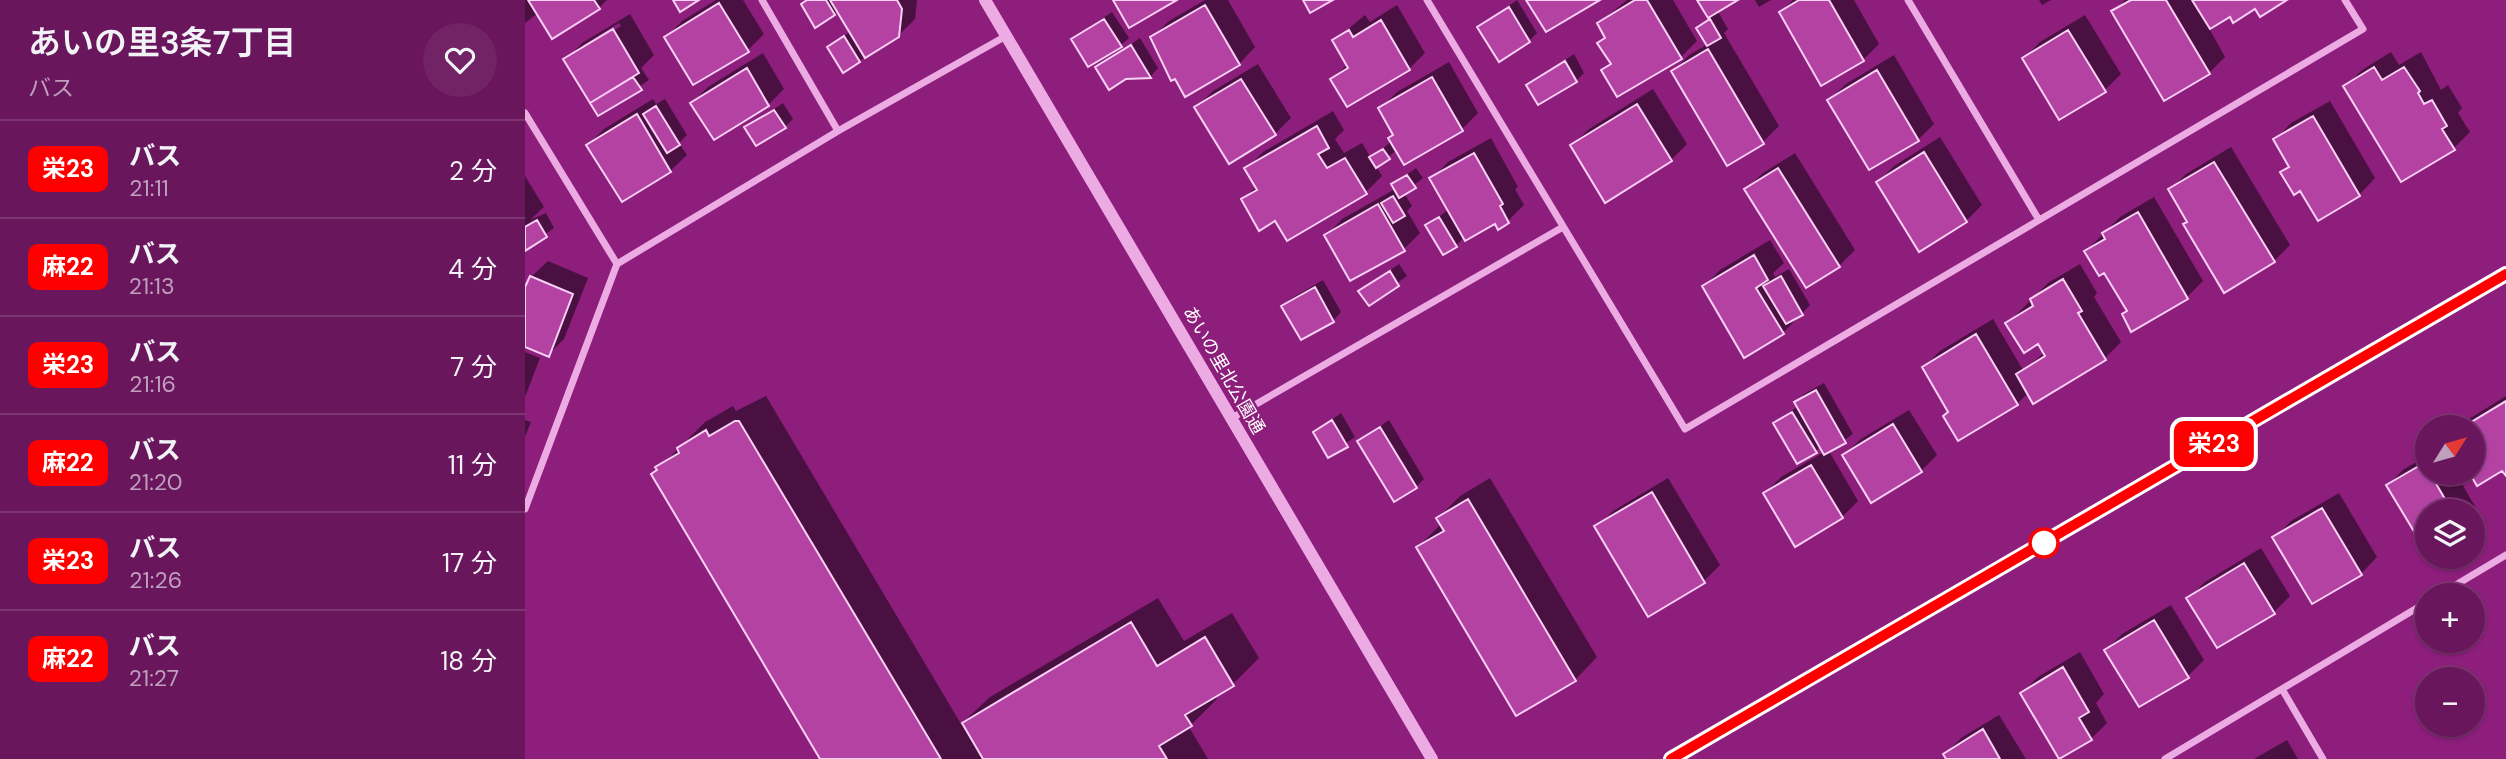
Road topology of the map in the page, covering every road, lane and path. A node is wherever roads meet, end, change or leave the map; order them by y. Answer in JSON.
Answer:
{"nodes":[{"id":1,"x":762,"y":0,"type":"edge"},
{"id":2,"x":985,"y":0,"type":"edge"},
{"id":3,"x":1427,"y":0,"type":"edge"},
{"id":4,"x":1908,"y":0,"type":"edge"},
{"id":5,"x":2345,"y":0,"type":"edge"},
{"id":6,"x":1006,"y":36,"type":"junction"},
{"id":7,"x":525,"y":113,"type":"edge"},
{"id":8,"x":838,"y":131,"type":"junction"},
{"id":9,"x":2039,"y":220,"type":"junction"},
{"id":10,"x":1563,"y":227,"type":"junction"},
{"id":11,"x":617,"y":264,"type":"junction"},
{"id":12,"x":2506,"y":274,"type":"edge"},
{"id":13,"x":1232,"y":418,"type":"junction"},
{"id":14,"x":525,"y":509,"type":"edge"},
{"id":15,"x":2506,"y":555,"type":"edge"},
{"id":16,"x":2459,"y":583,"type":"edge"},
{"id":17,"x":2415,"y":609,"type":"edge"},
{"id":18,"x":2282,"y":689,"type":"junction"},
{"id":19,"x":1432,"y":759,"type":"edge"},
{"id":20,"x":1671,"y":759,"type":"edge"},
{"id":21,"x":2165,"y":759,"type":"edge"},
{"id":22,"x":2323,"y":759,"type":"edge"}],
"edges":[{"from":1,"to":8,"type":"street"},
{"from":2,"to":6,"type":"street","name":"あいの里北公園通"},
{"from":3,"to":10,"type":"street"},
{"from":4,"to":9,"type":"street"},
{"from":5,"to":9,"type":"street"},
{"from":6,"to":8,"type":"street"},
{"from":6,"to":13,"type":"street","name":"あいの里北公園通"},
{"from":7,"to":11,"type":"street"},
{"from":8,"to":11,"type":"street"},
{"from":9,"to":10,"type":"street"},
{"from":10,"to":13,"type":"street"},
{"from":11,"to":14,"type":"street"},
{"from":12,"to":20,"type":"street"},
{"from":13,"to":19,"type":"street","name":"あいの里北公園通"},
{"from":15,"to":16,"type":"street"},
{"from":17,"to":18,"type":"street"},
{"from":18,"to":21,"type":"street"},
{"from":18,"to":22,"type":"street"}]}
